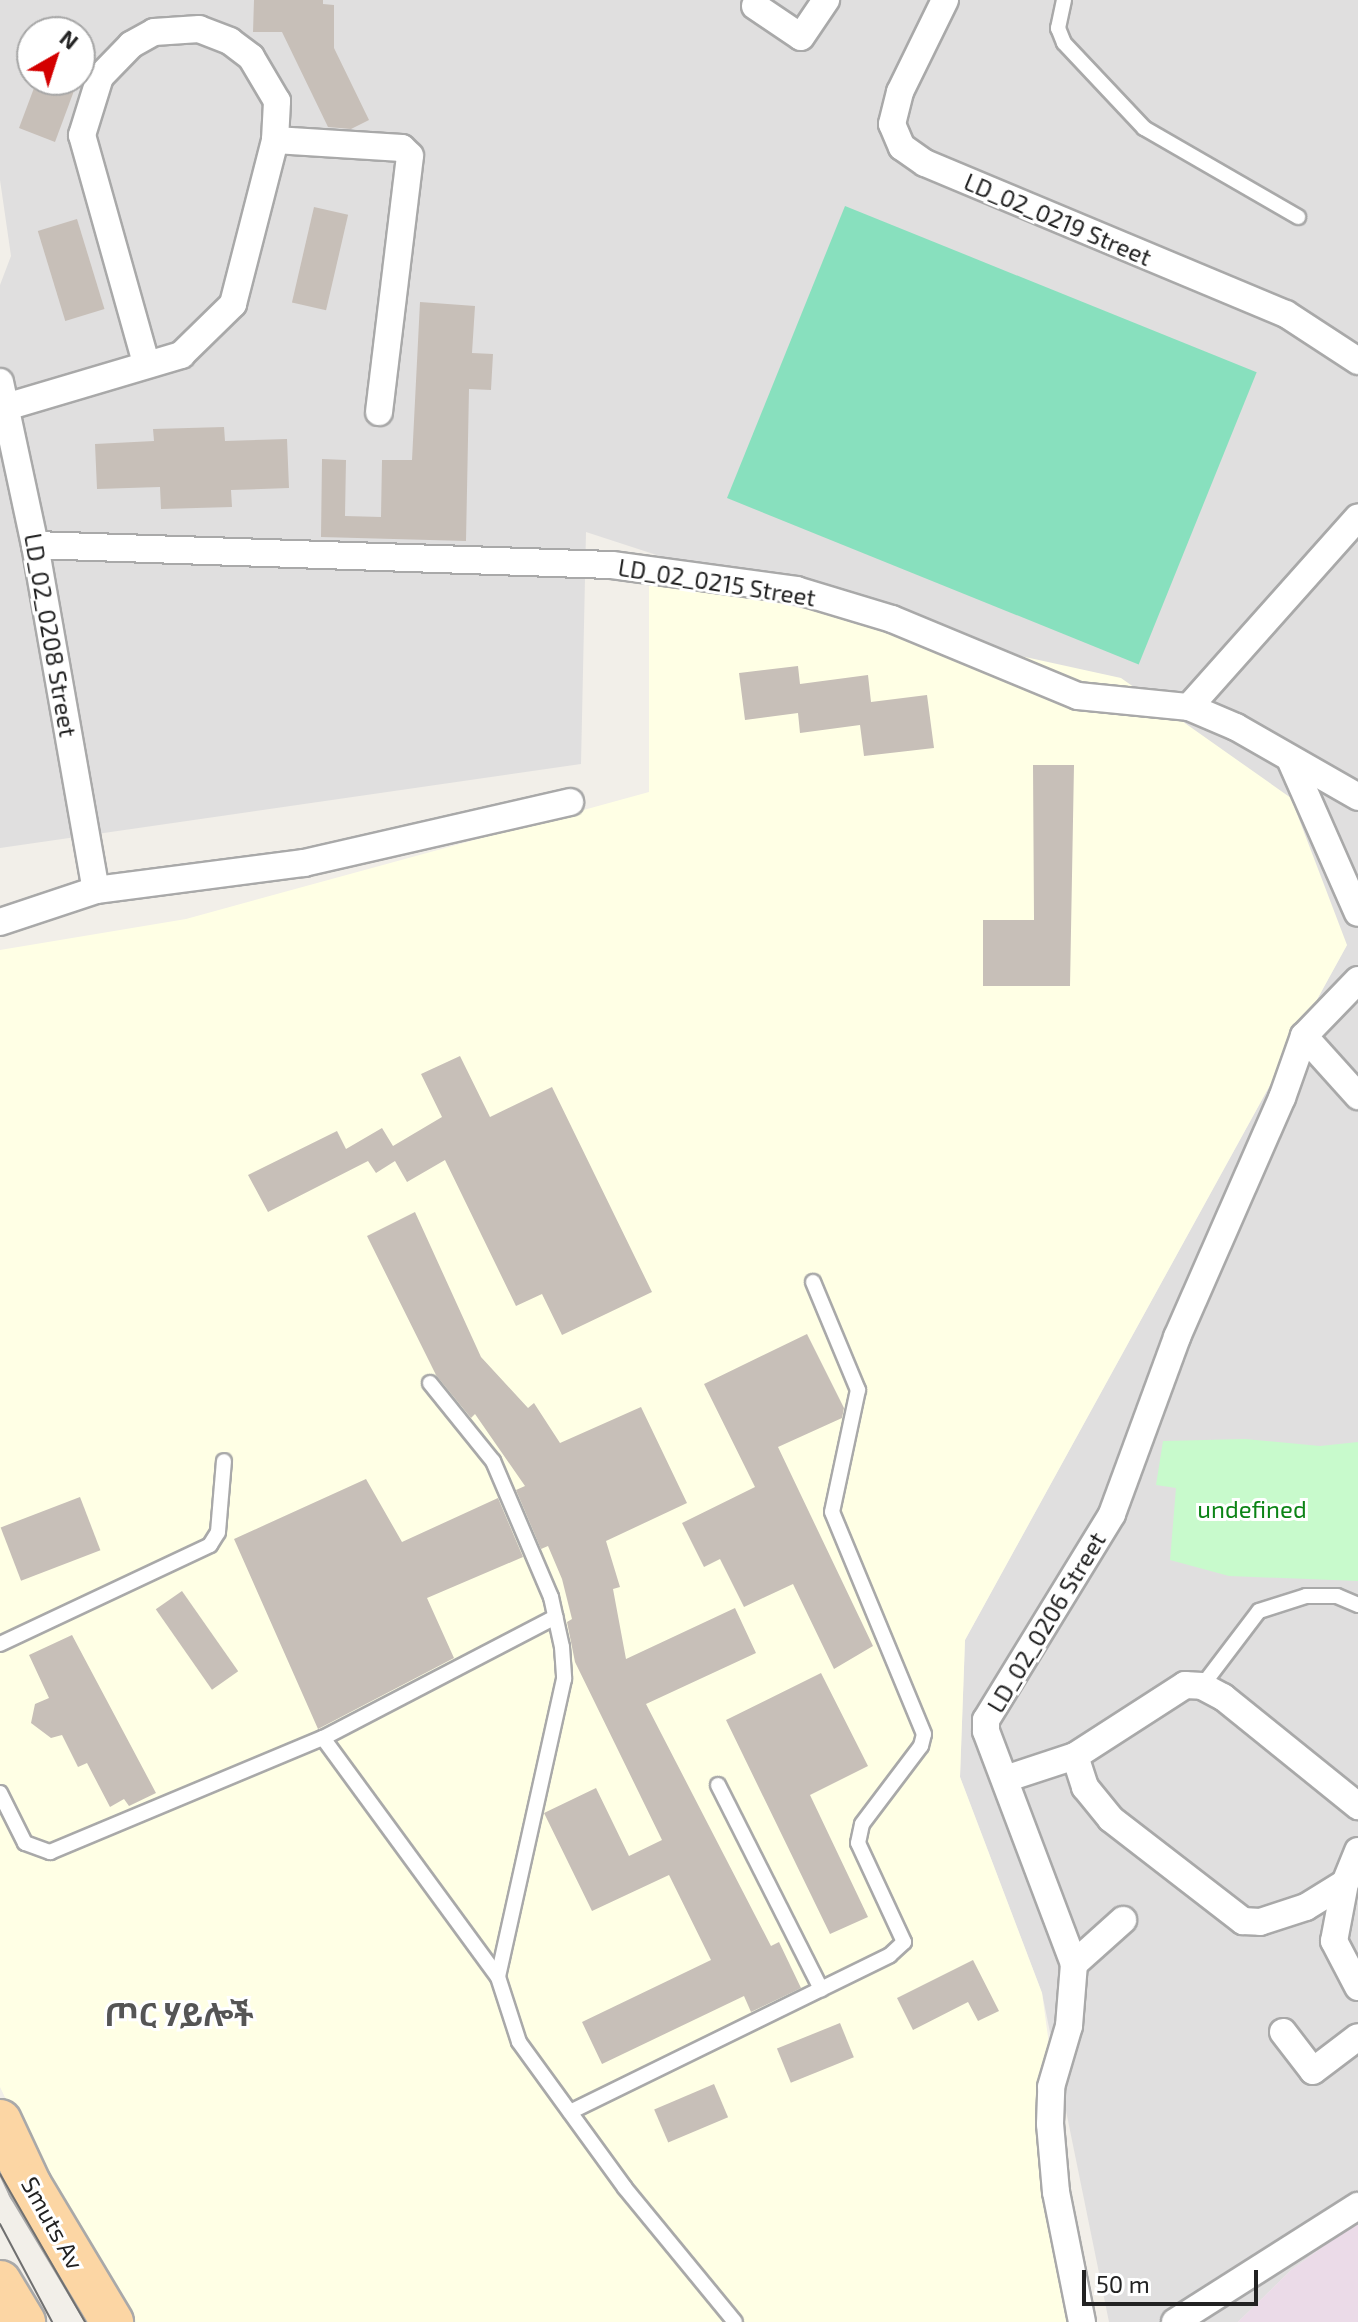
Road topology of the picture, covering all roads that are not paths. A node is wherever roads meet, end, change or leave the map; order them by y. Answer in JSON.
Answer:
{"nodes":[{"id":1,"x":826,"y":0,"type":"edge"},
{"id":2,"x":945,"y":0,"type":"edge"},
{"id":3,"x":1064,"y":0,"type":"edge"},
{"id":4,"x":755,"y":6,"type":"dead end"},
{"id":5,"x":275,"y":140,"type":"junction"},
{"id":6,"x":1298,"y":217,"type":"dead end"},
{"id":7,"x":1358,"y":361,"type":"edge"},
{"id":8,"x":146,"y":363,"type":"junction"},
{"id":9,"x":3,"y":394,"type":"edge"},
{"id":10,"x":379,"y":412,"type":"dead end"},
{"id":11,"x":1358,"y":517,"type":"edge"},
{"id":12,"x":35,"y":545,"type":"junction"},
{"id":13,"x":1189,"y":707,"type":"junction"},
{"id":14,"x":1290,"y":759,"type":"junction"},
{"id":15,"x":1358,"y":797,"type":"edge"},
{"id":16,"x":570,"y":802,"type":"dead end"},
{"id":17,"x":96,"y":890,"type":"junction"},
{"id":18,"x":1358,"y":913,"type":"edge"},
{"id":19,"x":0,"y":922,"type":"edge"},
{"id":20,"x":1358,"y":980,"type":"edge"},
{"id":21,"x":1304,"y":1036,"type":"junction"},
{"id":22,"x":1358,"y":1096,"type":"edge"},
{"id":23,"x":813,"y":1282,"type":"dead end"},
{"id":24,"x":430,"y":1383,"type":"dead end"},
{"id":25,"x":224,"y":1461,"type":"dead end"},
{"id":26,"x":1358,"y":1605,"type":"edge"},
{"id":27,"x":555,"y":1617,"type":"junction"},
{"id":28,"x":0,"y":1644,"type":"edge"},
{"id":29,"x":1202,"y":1686,"type":"junction"},
{"id":30,"x":323,"y":1738,"type":"junction"},
{"id":31,"x":1075,"y":1756,"type":"junction"},
{"id":32,"x":1005,"y":1779,"type":"junction"},
{"id":33,"x":718,"y":1785,"type":"dead end"},
{"id":34,"x":0,"y":1793,"type":"edge"},
{"id":35,"x":1358,"y":1806,"type":"edge"},
{"id":36,"x":1358,"y":1851,"type":"edge"},
{"id":37,"x":1345,"y":1883,"type":"junction"},
{"id":38,"x":1123,"y":1920,"type":"dead end"},
{"id":39,"x":1074,"y":1964,"type":"junction"},
{"id":40,"x":498,"y":1977,"type":"junction"},
{"id":41,"x":1358,"y":1987,"type":"edge"},
{"id":42,"x":821,"y":1989,"type":"junction"},
{"id":43,"x":1283,"y":2032,"type":"dead end"},
{"id":44,"x":1358,"y":2037,"type":"edge"},
{"id":45,"x":570,"y":2112,"type":"junction"},
{"id":46,"x":0,"y":2121,"type":"edge"},
{"id":47,"x":1358,"y":2206,"type":"edge"},
{"id":48,"x":0,"y":2282,"type":"edge"},
{"id":49,"x":24,"y":2322,"type":"edge"},
{"id":50,"x":112,"y":2322,"type":"edge"},
{"id":51,"x":735,"y":2322,"type":"edge"},
{"id":52,"x":1082,"y":2322,"type":"edge"},
{"id":53,"x":1175,"y":2322,"type":"edge"}],
"edges":[{"from":1,"to":4,"type":"street"},
{"from":2,"to":7,"type":"street","name":"LD_02_0219 Street"},
{"from":3,"to":6,"type":"lane"},
{"from":5,"to":8,"type":"street"},
{"from":5,"to":8,"type":"street"},
{"from":5,"to":10,"type":"street"},
{"from":8,"to":9,"type":"street"},
{"from":9,"to":12,"type":"street","name":"LD_02_0208 Street"},
{"from":11,"to":13,"type":"street"},
{"from":12,"to":13,"type":"street","name":"LD_02_0215 Street"},
{"from":12,"to":17,"type":"street","name":"LD_02_0208 Street"},
{"from":13,"to":14,"type":"street","name":"LD_02_0215 Street"},
{"from":14,"to":15,"type":"street","name":"LD_02_0215 Street"},
{"from":14,"to":18,"type":"street"},
{"from":16,"to":17,"type":"street"},
{"from":17,"to":19,"type":"street"},
{"from":20,"to":21,"type":"street"},
{"from":21,"to":22,"type":"street"},
{"from":21,"to":32,"type":"street","name":"LD_02_0206 Street"},
{"from":23,"to":42,"type":"lane"},
{"from":24,"to":27,"type":"lane"},
{"from":25,"to":28,"type":"lane"},
{"from":26,"to":29,"type":"lane"},
{"from":27,"to":30,"type":"lane"},
{"from":27,"to":40,"type":"lane"},
{"from":29,"to":31,"type":"street"},
{"from":29,"to":35,"type":"street"},
{"from":30,"to":34,"type":"lane"},
{"from":30,"to":40,"type":"lane"},
{"from":31,"to":32,"type":"street"},
{"from":31,"to":37,"type":"street"},
{"from":32,"to":39,"type":"street","name":"LD_02_0206 Street"},
{"from":33,"to":42,"type":"lane"},
{"from":36,"to":37,"type":"street"},
{"from":37,"to":41,"type":"street"},
{"from":38,"to":39,"type":"street"},
{"from":39,"to":52,"type":"street","name":"LD_02_0206 Street"},
{"from":40,"to":45,"type":"lane"},
{"from":42,"to":45,"type":"lane"},
{"from":43,"to":44,"type":"street"},
{"from":45,"to":51,"type":"lane"},
{"from":46,"to":50,"type":"main road","name":"Smuts Av"},
{"from":47,"to":53,"type":"street"},
{"from":48,"to":49,"type":"main road"}]}
